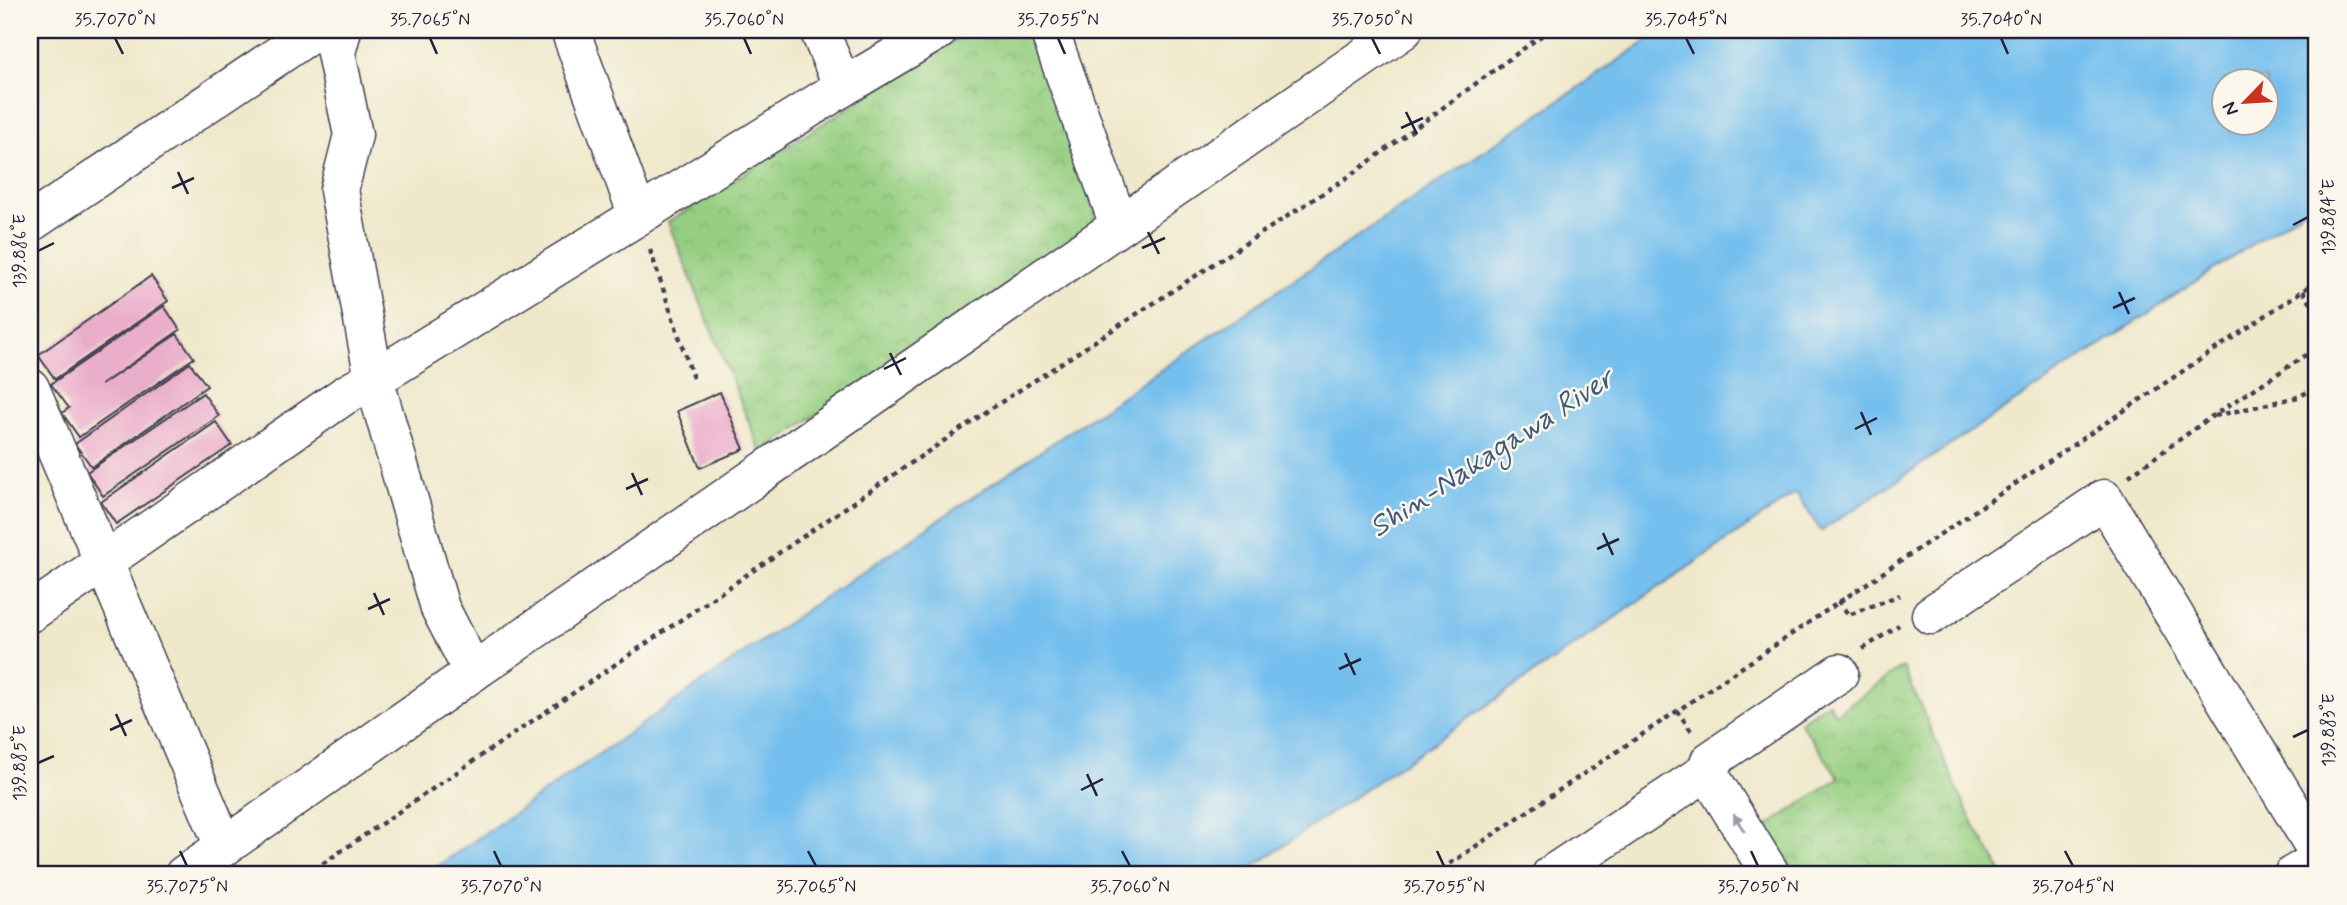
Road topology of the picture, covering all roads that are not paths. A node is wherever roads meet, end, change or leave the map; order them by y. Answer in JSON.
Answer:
{"nodes":[{"id":1,"x":316,"y":30,"type":"edge"},
{"id":2,"x":342,"y":30,"type":"edge"},
{"id":3,"x":570,"y":30,"type":"edge"},
{"id":4,"x":819,"y":30,"type":"edge"},
{"id":5,"x":939,"y":30,"type":"edge"},
{"id":6,"x":1049,"y":30,"type":"edge"},
{"id":7,"x":1403,"y":30,"type":"edge"},
{"id":8,"x":843,"y":87,"type":"junction"},
{"id":9,"x":638,"y":216,"type":"junction"},
{"id":10,"x":30,"y":223,"type":"edge"},
{"id":11,"x":1119,"y":225,"type":"junction"},
{"id":12,"x":374,"y":379,"type":"junction"},
{"id":13,"x":30,"y":387,"type":"edge"},
{"id":14,"x":103,"y":563,"type":"junction"},
{"id":15,"x":30,"y":613,"type":"edge"},
{"id":16,"x":1931,"y":615,"type":"dead end"},
{"id":17,"x":473,"y":672,"type":"junction"},
{"id":18,"x":1839,"y":673,"type":"dead end"},
{"id":19,"x":1707,"y":771,"type":"junction"},
{"id":20,"x":223,"y":846,"type":"junction"},
{"id":21,"x":2317,"y":851,"type":"edge"},
{"id":22,"x":2317,"y":861,"type":"edge"},
{"id":23,"x":184,"y":875,"type":"edge"},
{"id":24,"x":1551,"y":875,"type":"edge"},
{"id":25,"x":1772,"y":875,"type":"edge"},
{"id":26,"x":2293,"y":875,"type":"edge"}],
"edges":[{"from":1,"to":10,"type":"street"},
{"from":2,"to":12,"type":"street"},
{"from":3,"to":9,"type":"street"},
{"from":4,"to":8,"type":"street"},
{"from":5,"to":8,"type":"street"},
{"from":6,"to":11,"type":"street"},
{"from":7,"to":11,"type":"street"},
{"from":8,"to":9,"type":"street"},
{"from":9,"to":12,"type":"street"},
{"from":11,"to":17,"type":"street"},
{"from":12,"to":14,"type":"street"},
{"from":12,"to":17,"type":"street"},
{"from":13,"to":14,"type":"street"},
{"from":14,"to":15,"type":"street"},
{"from":14,"to":20,"type":"street"},
{"from":16,"to":21,"type":"street"},
{"from":17,"to":20,"type":"street"},
{"from":18,"to":19,"type":"street"},
{"from":19,"to":24,"type":"street"},
{"from":25,"to":19,"type":"street","one_way":true},
{"from":20,"to":23,"type":"street"},
{"from":22,"to":26,"type":"street"}]}
